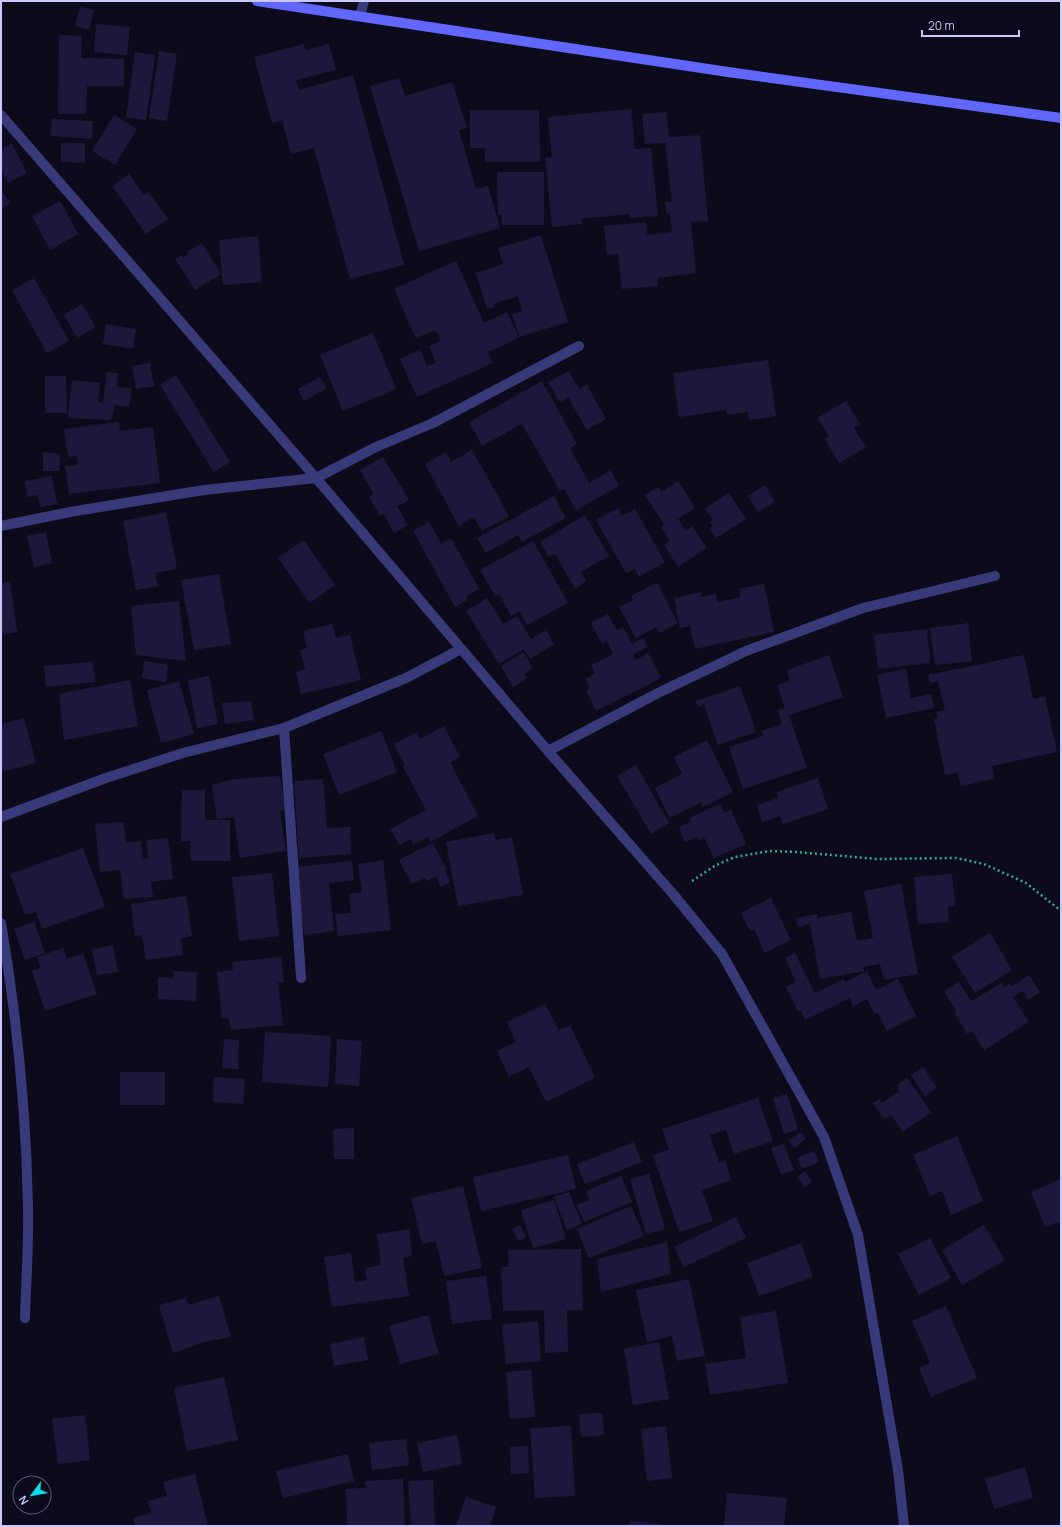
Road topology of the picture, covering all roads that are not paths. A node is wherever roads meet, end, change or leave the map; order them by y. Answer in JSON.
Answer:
{"nodes":[{"id":1,"x":257,"y":1,"type":"edge"},
{"id":2,"x":364,"y":1,"type":"edge"},
{"id":3,"x":360,"y":16,"type":"junction"},
{"id":4,"x":1,"y":115,"type":"edge"},
{"id":5,"x":1061,"y":118,"type":"edge"},
{"id":6,"x":579,"y":346,"type":"dead end"},
{"id":7,"x":316,"y":478,"type":"junction"},
{"id":8,"x":1,"y":526,"type":"edge"},
{"id":9,"x":996,"y":576,"type":"dead end"},
{"id":10,"x":462,"y":649,"type":"junction"},
{"id":11,"x":284,"y":728,"type":"junction"},
{"id":12,"x":548,"y":751,"type":"junction"},
{"id":13,"x":1,"y":817,"type":"edge"},
{"id":14,"x":1,"y":923,"type":"edge"},
{"id":15,"x":301,"y":978,"type":"dead end"},
{"id":16,"x":25,"y":1318,"type":"dead end"},
{"id":17,"x":904,"y":1526,"type":"edge"}],
"edges":[{"from":1,"to":3,"type":"main road"},
{"from":2,"to":3,"type":"street"},
{"from":3,"to":5,"type":"main road"},
{"from":4,"to":7,"type":"street"},
{"from":6,"to":7,"type":"street"},
{"from":7,"to":8,"type":"street"},
{"from":7,"to":10,"type":"street"},
{"from":9,"to":12,"type":"street"},
{"from":10,"to":11,"type":"street"},
{"from":10,"to":12,"type":"street"},
{"from":11,"to":13,"type":"street"},
{"from":11,"to":15,"type":"street"},
{"from":12,"to":17,"type":"street"},
{"from":14,"to":16,"type":"street"}]}
